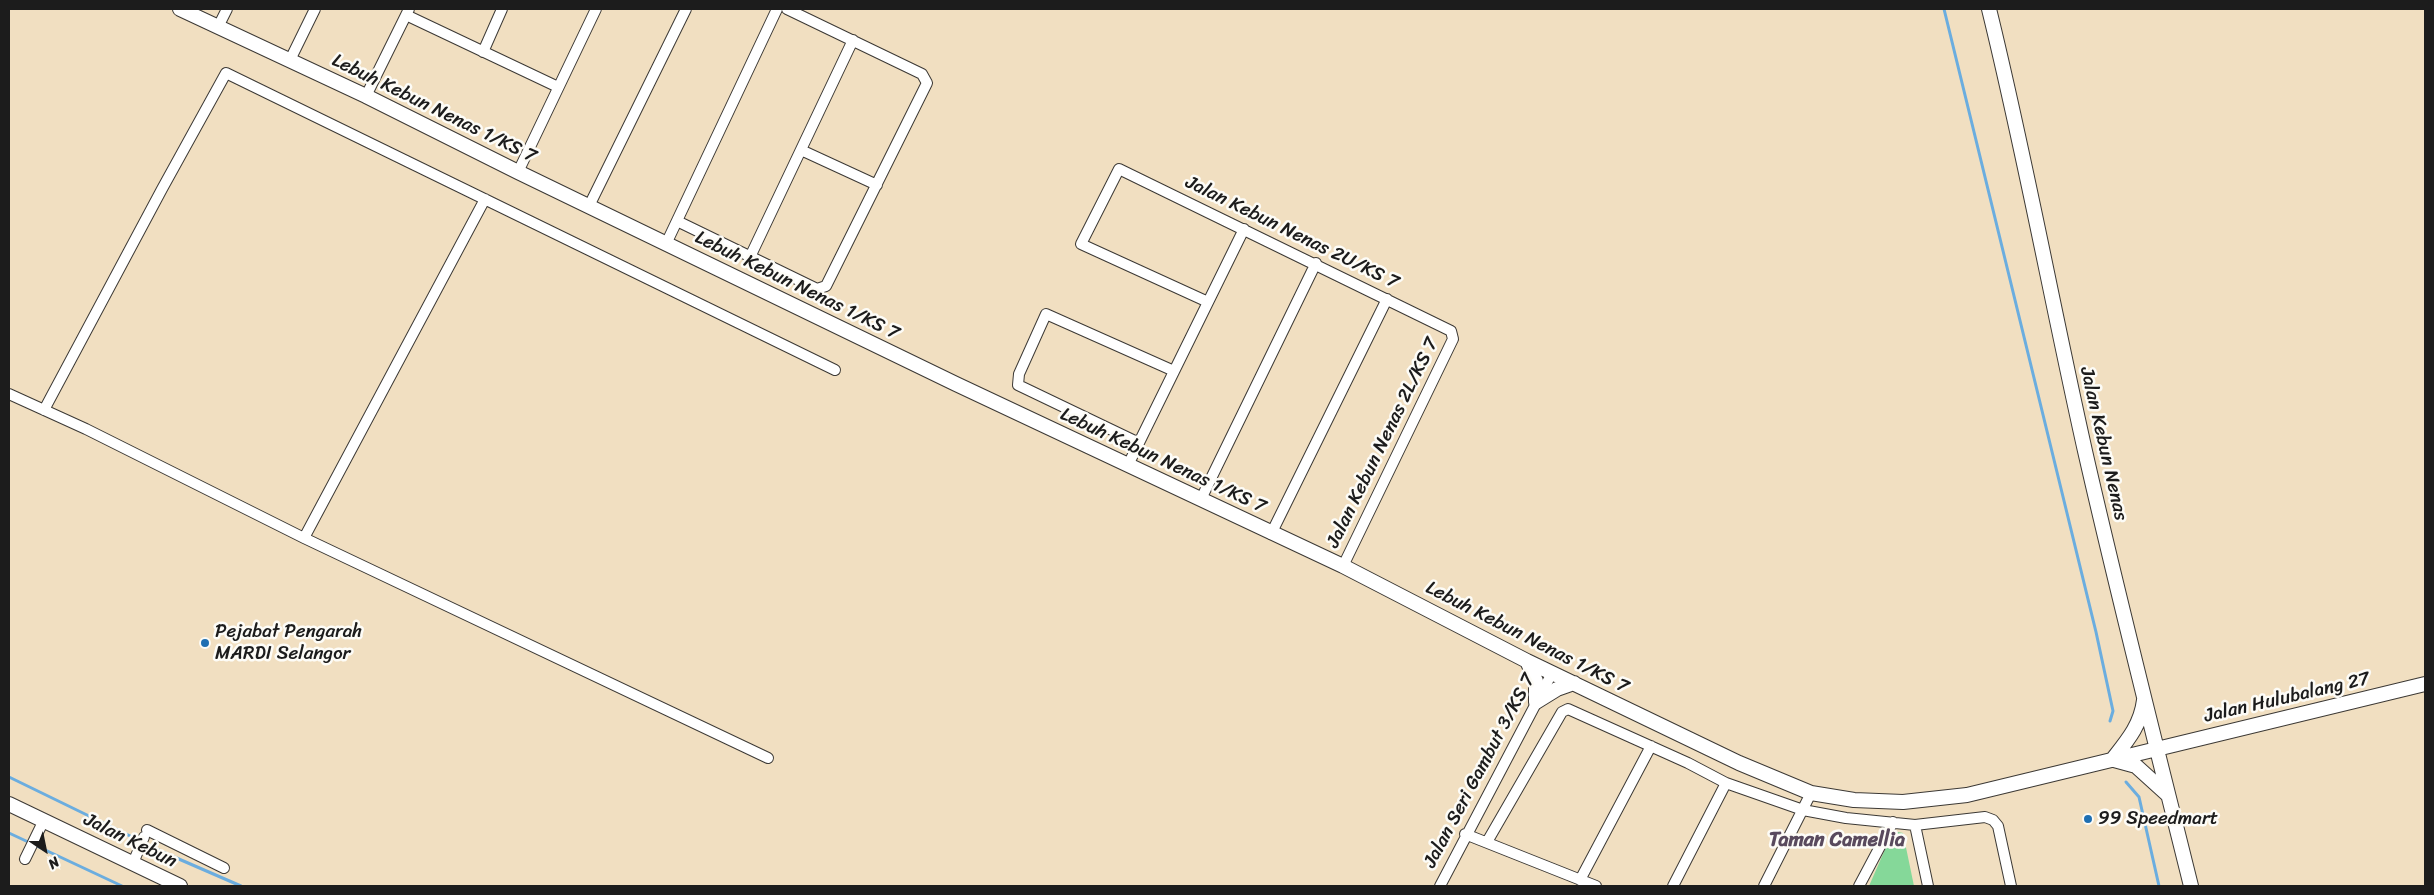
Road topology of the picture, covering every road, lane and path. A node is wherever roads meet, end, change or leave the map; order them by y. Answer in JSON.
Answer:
{"nodes":[{"id":1,"x":180,"y":9,"type":"edge"},
{"id":2,"x":227,"y":9,"type":"edge"},
{"id":3,"x":315,"y":9,"type":"edge"},
{"id":4,"x":502,"y":9,"type":"edge"},
{"id":5,"x":596,"y":9,"type":"edge"},
{"id":6,"x":686,"y":9,"type":"edge"},
{"id":7,"x":777,"y":9,"type":"edge"},
{"id":8,"x":787,"y":9,"type":"edge"},
{"id":9,"x":1989,"y":9,"type":"edge"},
{"id":10,"x":408,"y":12,"type":"edge"},
{"id":11,"x":218,"y":27,"type":"junction"},
{"id":12,"x":853,"y":40,"type":"junction"},
{"id":13,"x":483,"y":52,"type":"junction"},
{"id":14,"x":290,"y":60,"type":"junction"},
{"id":15,"x":558,"y":87,"type":"junction"},
{"id":16,"x":366,"y":96,"type":"junction"},
{"id":17,"x":801,"y":150,"type":"junction"},
{"id":18,"x":518,"y":172,"type":"junction"},
{"id":19,"x":876,"y":185,"type":"junction"},
{"id":20,"x":485,"y":198,"type":"junction"},
{"id":21,"x":589,"y":206,"type":"junction"},
{"id":22,"x":677,"y":221,"type":"junction"},
{"id":23,"x":1244,"y":229,"type":"junction"},
{"id":24,"x":666,"y":244,"type":"junction"},
{"id":25,"x":750,"y":256,"type":"junction"},
{"id":26,"x":1316,"y":263,"type":"junction"},
{"id":27,"x":1387,"y":299,"type":"junction"},
{"id":28,"x":1208,"y":302,"type":"junction"},
{"id":29,"x":1453,"y":335,"type":"joint"},
{"id":30,"x":835,"y":370,"type":"dead end"},
{"id":31,"x":1174,"y":371,"type":"junction"},
{"id":32,"x":9,"y":394,"type":"edge"},
{"id":33,"x":44,"y":410,"type":"junction"},
{"id":34,"x":1138,"y":443,"type":"junction"},
{"id":35,"x":1128,"y":465,"type":"junction"},
{"id":36,"x":1201,"y":499,"type":"junction"},
{"id":37,"x":1271,"y":534,"type":"junction"},
{"id":38,"x":304,"y":538,"type":"junction"},
{"id":39,"x":1343,"y":566,"type":"junction"},
{"id":40,"x":1527,"y":661,"type":"junction"},
{"id":41,"x":1552,"y":673,"type":"junction"},
{"id":42,"x":1574,"y":683,"type":"junction"},
{"id":43,"x":2425,"y":684,"type":"edge"},
{"id":44,"x":2144,"y":696,"type":"junction"},
{"id":45,"x":1536,"y":702,"type":"junction"},
{"id":46,"x":1651,"y":746,"type":"junction"},
{"id":47,"x":2157,"y":748,"type":"junction"},
{"id":48,"x":768,"y":758,"type":"dead end"},
{"id":49,"x":2118,"y":758,"type":"junction"},
{"id":50,"x":1726,"y":783,"type":"junction"},
{"id":51,"x":1811,"y":793,"type":"junction"},
{"id":52,"x":2169,"y":796,"type":"junction"},
{"id":53,"x":9,"y":804,"type":"edge"},
{"id":54,"x":1803,"y":810,"type":"junction"},
{"id":55,"x":44,"y":820,"type":"junction"},
{"id":56,"x":1893,"y":822,"type":"junction"},
{"id":57,"x":1915,"y":825,"type":"junction"},
{"id":58,"x":1466,"y":834,"type":"junction"},
{"id":59,"x":1487,"y":842,"type":"junction"},
{"id":60,"x":25,"y":859,"type":"dead end"},
{"id":61,"x":133,"y":863,"type":"junction"},
{"id":62,"x":224,"y":868,"type":"dead end"},
{"id":63,"x":1580,"y":880,"type":"junction"},
{"id":64,"x":172,"y":885,"type":"edge"},
{"id":65,"x":1440,"y":886,"type":"edge"},
{"id":66,"x":1596,"y":886,"type":"edge"},
{"id":67,"x":1673,"y":886,"type":"edge"},
{"id":68,"x":1764,"y":886,"type":"edge"},
{"id":69,"x":1859,"y":886,"type":"edge"},
{"id":70,"x":1928,"y":886,"type":"edge"},
{"id":71,"x":2011,"y":886,"type":"edge"},
{"id":72,"x":2191,"y":886,"type":"edge"}],
"edges":[{"from":1,"to":11,"type":"street","name":"Lebuh Kebun Nenas 1/KS 7"},
{"from":2,"to":11,"type":"street"},
{"from":3,"to":14,"type":"street"},
{"from":4,"to":13,"type":"street"},
{"from":5,"to":15,"type":"street"},
{"from":6,"to":21,"type":"street"},
{"from":7,"to":22,"type":"street"},
{"from":8,"to":12,"type":"street"},
{"from":9,"to":44,"type":"street","name":"Jalan Kebun Nenas"},
{"from":10,"to":13,"type":"street"},
{"from":10,"to":16,"type":"street"},
{"from":11,"to":14,"type":"street","name":"Lebuh Kebun Nenas 1/KS 7"},
{"from":12,"to":17,"type":"street"},
{"from":12,"to":19,"type":"street"},
{"from":13,"to":15,"type":"street"},
{"from":14,"to":16,"type":"street","name":"Lebuh Kebun Nenas 1/KS 7"},
{"from":15,"to":18,"type":"street"},
{"from":16,"to":18,"type":"street","name":"Lebuh Kebun Nenas 1/KS 7"},
{"from":17,"to":19,"type":"street"},
{"from":17,"to":25,"type":"street"},
{"from":18,"to":21,"type":"street","name":"Lebuh Kebun Nenas 1/KS 7"},
{"from":19,"to":25,"type":"street"},
{"from":20,"to":30,"type":"street"},
{"from":20,"to":33,"type":"street"},
{"from":20,"to":38,"type":"street"},
{"from":21,"to":24,"type":"street","name":"Lebuh Kebun Nenas 1/KS 7"},
{"from":22,"to":24,"type":"street"},
{"from":22,"to":25,"type":"street"},
{"from":23,"to":26,"type":"street","name":"Jalan Kebun Nenas 2U/KS 7"},
{"from":23,"to":28,"type":"street"},
{"from":23,"to":28,"type":"street","name":"Jalan Kebun Nenas 2U/KS 7"},
{"from":24,"to":35,"type":"street","name":"Lebuh Kebun Nenas 1/KS 7"},
{"from":26,"to":27,"type":"street","name":"Jalan Kebun Nenas 2U/KS 7"},
{"from":26,"to":36,"type":"street"},
{"from":27,"to":29,"type":"street","name":"Jalan Kebun Nenas 2U/KS 7"},
{"from":27,"to":37,"type":"street"},
{"from":28,"to":31,"type":"street"},
{"from":29,"to":39,"type":"street","name":"Jalan Kebun Nenas 2L/KS 7"},
{"from":31,"to":34,"type":"street"},
{"from":31,"to":34,"type":"street"},
{"from":32,"to":33,"type":"street"},
{"from":33,"to":38,"type":"street"},
{"from":34,"to":35,"type":"street"},
{"from":35,"to":36,"type":"street","name":"Lebuh Kebun Nenas 1/KS 7"},
{"from":36,"to":37,"type":"street","name":"Lebuh Kebun Nenas 1/KS 7"},
{"from":37,"to":39,"type":"street","name":"Lebuh Kebun Nenas 1/KS 7"},
{"from":38,"to":48,"type":"street"},
{"from":39,"to":40,"type":"street","name":"Lebuh Kebun Nenas 1/KS 7"},
{"from":40,"to":41,"type":"street","name":"Lebuh Kebun Nenas 1/KS 7"},
{"from":40,"to":45,"type":"street"},
{"from":41,"to":42,"type":"street","name":"Lebuh Kebun Nenas 1/KS 7"},
{"from":41,"to":45,"type":"street","name":"Jalan Seri Gambut 3/KS 7"},
{"from":42,"to":45,"type":"street"},
{"from":42,"to":51,"type":"street","name":"Lebuh Kebun Nenas 1/KS 7"},
{"from":43,"to":47,"type":"street","name":"Jalan Hulubalang 27"},
{"from":44,"to":47,"type":"street","name":"Jalan Kebun Nenas"},
{"from":44,"to":49,"type":"street"},
{"from":45,"to":58,"type":"street","name":"Jalan Seri Gambut 3/KS 7"},
{"from":46,"to":50,"type":"street"},
{"from":46,"to":59,"type":"street"},
{"from":46,"to":63,"type":"street"},
{"from":47,"to":49,"type":"street","name":"Lebuh Kebun Nenas 1/KS 7"},
{"from":47,"to":52,"type":"street","name":"Jalan Kebun Nenas"},
{"from":49,"to":51,"type":"street","name":"Lebuh Kebun Nenas 1/KS 7"},
{"from":49,"to":52,"type":"street"},
{"from":50,"to":54,"type":"street"},
{"from":50,"to":67,"type":"street"},
{"from":51,"to":54,"type":"street"},
{"from":52,"to":72,"type":"street","name":"Jalan Kebun Nenas"},
{"from":53,"to":55,"type":"street","name":"Jalan Kebun"},
{"from":54,"to":56,"type":"street"},
{"from":54,"to":68,"type":"street"},
{"from":55,"to":60,"type":"street"},
{"from":55,"to":61,"type":"street","name":"Jalan Kebun"},
{"from":56,"to":57,"type":"street"},
{"from":56,"to":69,"type":"street"},
{"from":57,"to":70,"type":"street"},
{"from":57,"to":71,"type":"street"},
{"from":58,"to":59,"type":"street"},
{"from":58,"to":65,"type":"street","name":"Jalan Seri Gambut 3/KS 7"},
{"from":59,"to":63,"type":"street"},
{"from":61,"to":62,"type":"street"},
{"from":61,"to":64,"type":"street","name":"Jalan Kebun"},
{"from":63,"to":66,"type":"street"}]}
